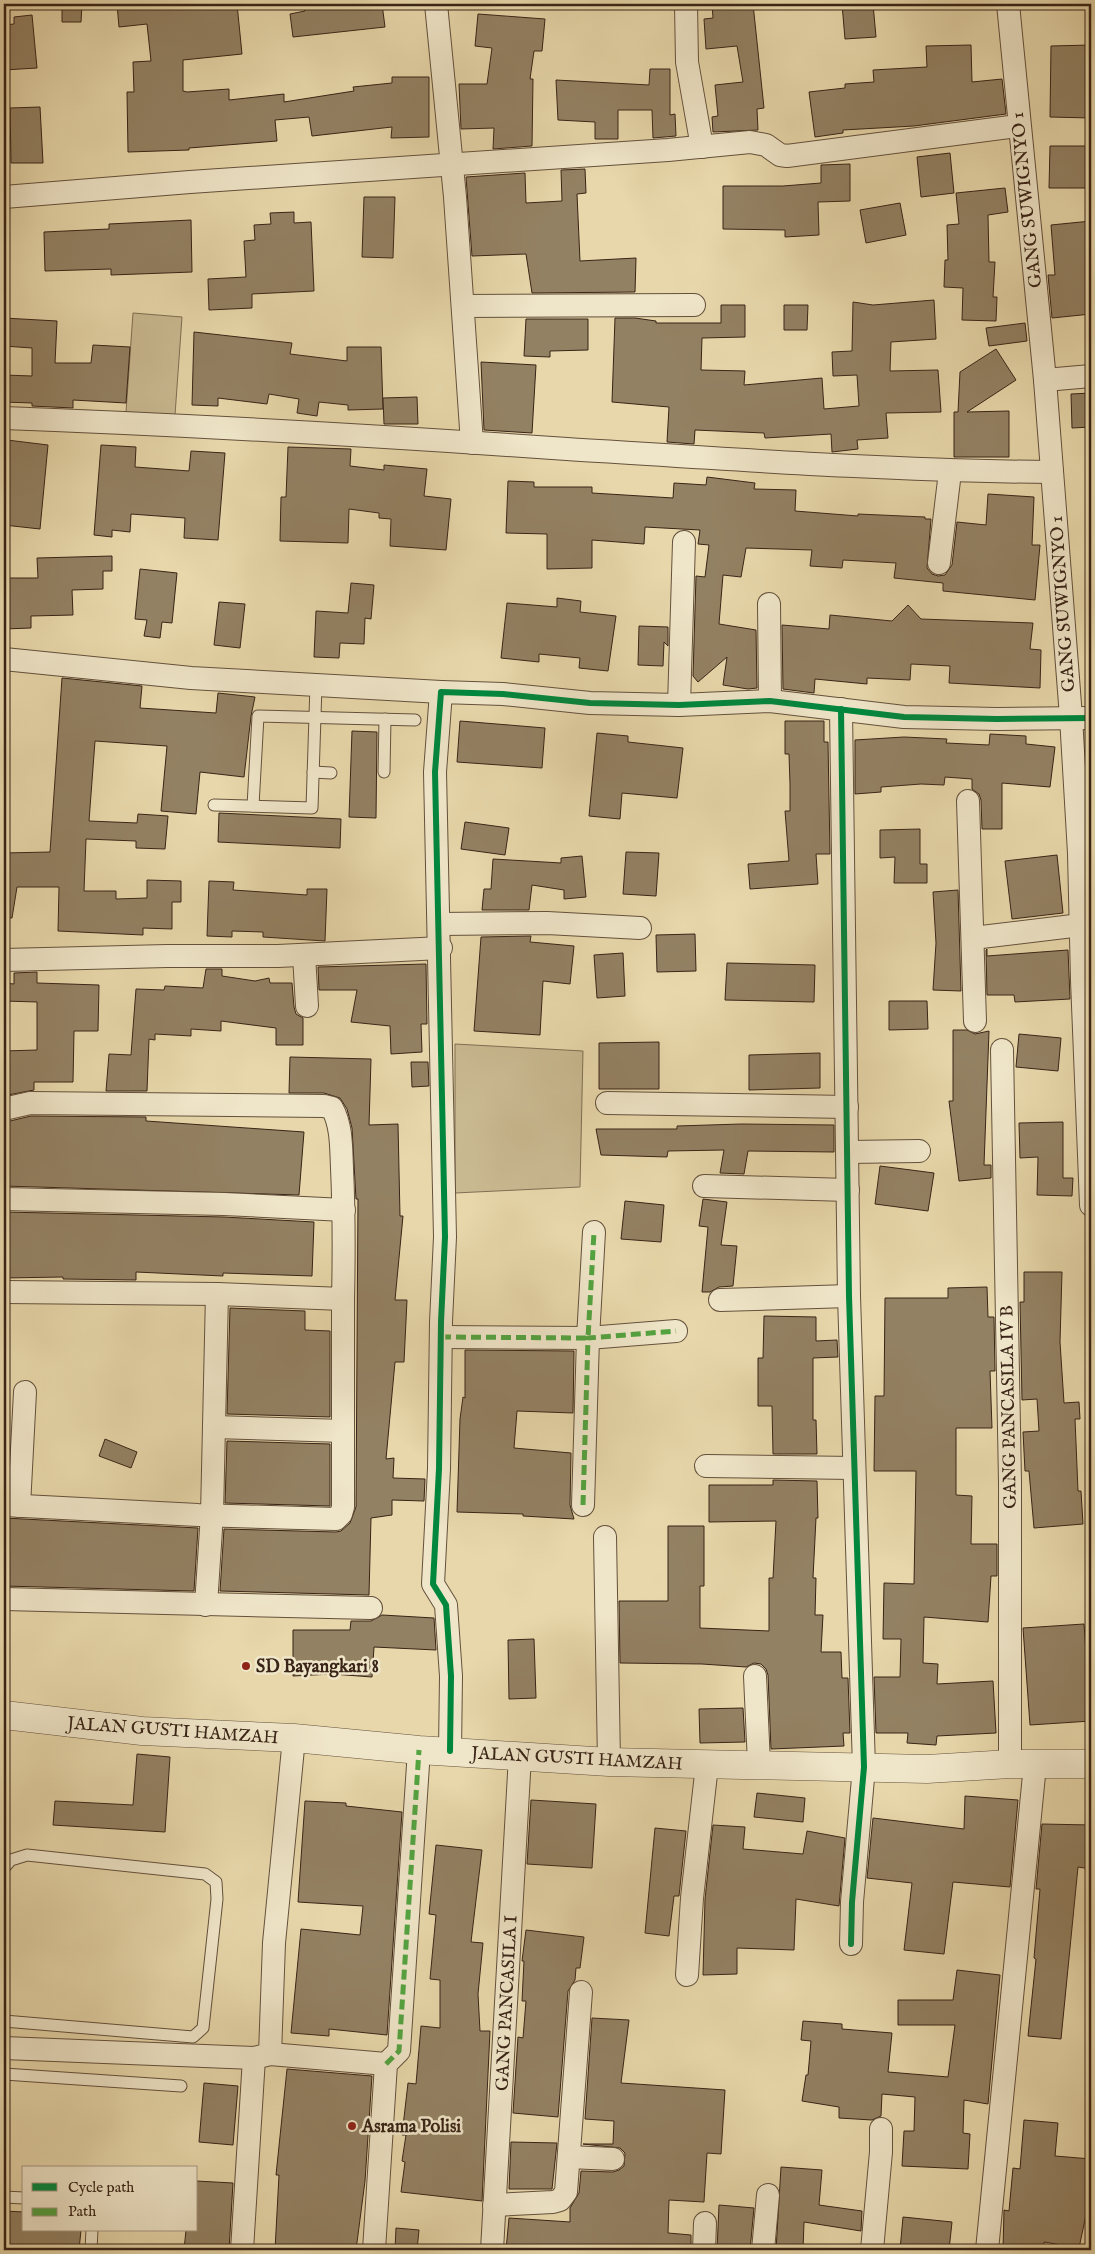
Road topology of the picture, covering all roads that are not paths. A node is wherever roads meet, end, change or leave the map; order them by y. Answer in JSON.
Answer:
{"nodes":[{"id":1,"x":436,"y":4,"type":"edge"},
{"id":2,"x":686,"y":4,"type":"edge"},
{"id":3,"x":1008,"y":4,"type":"edge"},
{"id":4,"x":1018,"y":126,"type":"junction"},
{"id":5,"x":702,"y":147,"type":"junction"},
{"id":6,"x":452,"y":164,"type":"junction"},
{"id":7,"x":4,"y":197,"type":"edge"},
{"id":8,"x":694,"y":305,"type":"dead end"},
{"id":9,"x":463,"y":306,"type":"junction"},
{"id":10,"x":1091,"y":376,"type":"edge"},
{"id":11,"x":1045,"y":380,"type":"junction"},
{"id":12,"x":4,"y":418,"type":"edge"},
{"id":13,"x":472,"y":443,"type":"junction"},
{"id":14,"x":950,"y":472,"type":"junction"},
{"id":15,"x":1052,"y":472,"type":"junction"},
{"id":16,"x":684,"y":542,"type":"dead end"},
{"id":17,"x":940,"y":563,"type":"dead end"},
{"id":18,"x":769,"y":604,"type":"dead end"},
{"id":19,"x":4,"y":659,"type":"edge"},
{"id":20,"x":316,"y":685,"type":"junction"},
{"id":21,"x":441,"y":692,"type":"junction"},
{"id":22,"x":770,"y":702,"type":"junction"},
{"id":23,"x":679,"y":705,"type":"junction"},
{"id":24,"x":841,"y":709,"type":"junction"},
{"id":25,"x":315,"y":717,"type":"junction"},
{"id":26,"x":1081,"y":717,"type":"edge"},
{"id":27,"x":386,"y":719,"type":"junction"},
{"id":28,"x":415,"y":720,"type":"dead end"},
{"id":29,"x":313,"y":772,"type":"junction"},
{"id":30,"x":384,"y":772,"type":"dead end"},
{"id":31,"x":331,"y":773,"type":"dead end"},
{"id":32,"x":968,"y":801,"type":"dead end"},
{"id":33,"x":214,"y":805,"type":"dead end"},
{"id":34,"x":253,"y":806,"type":"junction"},
{"id":35,"x":439,"y":924,"type":"junction"},
{"id":36,"x":1081,"y":926,"type":"junction"},
{"id":37,"x":640,"y":928,"type":"dead end"},
{"id":38,"x":972,"y":938,"type":"junction"},
{"id":39,"x":440,"y":948,"type":"junction"},
{"id":40,"x":304,"y":955,"type":"junction"},
{"id":41,"x":4,"y":960,"type":"edge"},
{"id":42,"x":1086,"y":980,"type":"edge"},
{"id":43,"x":307,"y":1006,"type":"dead end"},
{"id":44,"x":975,"y":1021,"type":"dead end"},
{"id":45,"x":1002,"y":1050,"type":"dead end"},
{"id":46,"x":607,"y":1103,"type":"dead end"},
{"id":47,"x":847,"y":1107,"type":"junction"},
{"id":48,"x":4,"y":1109,"type":"edge"},
{"id":49,"x":919,"y":1151,"type":"dead end"},
{"id":50,"x":848,"y":1152,"type":"junction"},
{"id":51,"x":704,"y":1186,"type":"dead end"},
{"id":52,"x":848,"y":1190,"type":"junction"},
{"id":53,"x":4,"y":1199,"type":"edge"},
{"id":54,"x":1091,"y":1205,"type":"edge"},
{"id":55,"x":344,"y":1210,"type":"junction"},
{"id":56,"x":594,"y":1232,"type":"dead end"},
{"id":57,"x":4,"y":1292,"type":"edge"},
{"id":58,"x":216,"y":1294,"type":"junction"},
{"id":59,"x":849,"y":1296,"type":"junction"},
{"id":60,"x":343,"y":1299,"type":"junction"},
{"id":61,"x":720,"y":1300,"type":"dead end"},
{"id":62,"x":676,"y":1330,"type":"dead end"},
{"id":63,"x":440,"y":1337,"type":"junction"},
{"id":64,"x":588,"y":1338,"type":"junction"},
{"id":65,"x":25,"y":1392,"type":"dead end"},
{"id":66,"x":214,"y":1427,"type":"junction"},
{"id":67,"x":343,"y":1431,"type":"junction"},
{"id":68,"x":706,"y":1466,"type":"dead end"},
{"id":69,"x":854,"y":1468,"type":"junction"},
{"id":70,"x":11,"y":1505,"type":"edge"},
{"id":71,"x":583,"y":1505,"type":"dead end"},
{"id":72,"x":212,"y":1514,"type":"junction"},
{"id":73,"x":606,"y":1537,"type":"dead end"},
{"id":74,"x":4,"y":1599,"type":"edge"},
{"id":75,"x":206,"y":1605,"type":"junction"},
{"id":76,"x":370,"y":1608,"type":"dead end"},
{"id":77,"x":755,"y":1676,"type":"dead end"},
{"id":78,"x":4,"y":1715,"type":"edge"},
{"id":79,"x":294,"y":1738,"type":"junction"},
{"id":80,"x":419,"y":1750,"type":"junction"},
{"id":81,"x":450,"y":1751,"type":"junction"},
{"id":82,"x":520,"y":1756,"type":"junction"},
{"id":83,"x":609,"y":1762,"type":"junction"},
{"id":84,"x":759,"y":1764,"type":"junction"},
{"id":85,"x":1023,"y":1764,"type":"junction"},
{"id":86,"x":1091,"y":1764,"type":"edge"},
{"id":87,"x":707,"y":1765,"type":"junction"},
{"id":88,"x":864,"y":1767,"type":"junction"},
{"id":89,"x":4,"y":1868,"type":"edge"},
{"id":90,"x":851,"y":1944,"type":"dead end"},
{"id":91,"x":687,"y":1975,"type":"dead end"},
{"id":92,"x":581,"y":1992,"type":"dead end"},
{"id":93,"x":4,"y":2021,"type":"edge"},
{"id":94,"x":4,"y":2048,"type":"edge"},
{"id":95,"x":262,"y":2056,"type":"junction"},
{"id":96,"x":386,"y":2064,"type":"junction"},
{"id":97,"x":4,"y":2074,"type":"edge"},
{"id":98,"x":181,"y":2086,"type":"dead end"},
{"id":99,"x":881,"y":2130,"type":"dead end"},
{"id":100,"x":569,"y":2157,"type":"junction"},
{"id":101,"x":613,"y":2159,"type":"dead end"},
{"id":102,"x":768,"y":2195,"type":"dead end"},
{"id":103,"x":4,"y":2197,"type":"edge"},
{"id":104,"x":22,"y":2198,"type":"edge"},
{"id":105,"x":494,"y":2205,"type":"junction"},
{"id":106,"x":705,"y":2223,"type":"dead end"},
{"id":107,"x":92,"y":2232,"type":"edge"},
{"id":108,"x":91,"y":2250,"type":"edge"},
{"id":109,"x":242,"y":2250,"type":"edge"},
{"id":110,"x":374,"y":2250,"type":"edge"},
{"id":111,"x":492,"y":2250,"type":"edge"},
{"id":112,"x":704,"y":2250,"type":"edge"},
{"id":113,"x":763,"y":2250,"type":"edge"},
{"id":114,"x":872,"y":2250,"type":"edge"},
{"id":115,"x":987,"y":2250,"type":"edge"}],
"edges":[{"from":1,"to":6,"type":"street"},
{"from":2,"to":5,"type":"street"},
{"from":3,"to":4,"type":"street","name":"GANG SUWIGNYO 1"},
{"from":4,"to":5,"type":"street"},
{"from":4,"to":11,"type":"street","name":"GANG SUWIGNYO 1"},
{"from":5,"to":6,"type":"street"},
{"from":6,"to":7,"type":"street"},
{"from":6,"to":9,"type":"street"},
{"from":8,"to":9,"type":"street"},
{"from":9,"to":13,"type":"street"},
{"from":10,"to":11,"type":"street"},
{"from":11,"to":15,"type":"street","name":"GANG SUWIGNYO 1"},
{"from":12,"to":13,"type":"street"},
{"from":13,"to":14,"type":"street"},
{"from":14,"to":15,"type":"street"},
{"from":14,"to":17,"type":"street"},
{"from":15,"to":26,"type":"street","name":"GANG SUWIGNYO 1"},
{"from":16,"to":23,"type":"street"},
{"from":18,"to":22,"type":"street"},
{"from":19,"to":20,"type":"street"},
{"from":20,"to":21,"type":"street"},
{"from":20,"to":25,"type":"lane"},
{"from":21,"to":23,"type":"street"},
{"from":21,"to":35,"type":"street"},
{"from":22,"to":23,"type":"street"},
{"from":22,"to":24,"type":"street"},
{"from":24,"to":26,"type":"street"},
{"from":24,"to":47,"type":"street"},
{"from":25,"to":27,"type":"lane"},
{"from":25,"to":29,"type":"lane"},
{"from":25,"to":34,"type":"lane"},
{"from":26,"to":36,"type":"street","name":"GANG SUWIGNYO 1"},
{"from":27,"to":28,"type":"lane"},
{"from":27,"to":30,"type":"lane"},
{"from":29,"to":31,"type":"lane"},
{"from":29,"to":34,"type":"lane"},
{"from":32,"to":38,"type":"street"},
{"from":33,"to":34,"type":"lane"},
{"from":35,"to":37,"type":"street"},
{"from":35,"to":39,"type":"street"},
{"from":36,"to":38,"type":"street"},
{"from":36,"to":42,"type":"street","name":"GANG SUWIGNYO 1"},
{"from":38,"to":44,"type":"street"},
{"from":39,"to":40,"type":"street"},
{"from":39,"to":63,"type":"street"},
{"from":40,"to":41,"type":"street"},
{"from":40,"to":43,"type":"street"},
{"from":42,"to":54,"type":"street","name":"GANG SUWIGNYO 1"},
{"from":45,"to":85,"type":"street","name":"GANG PANCASILA IV B"},
{"from":46,"to":47,"type":"street"},
{"from":47,"to":50,"type":"street"},
{"from":48,"to":55,"type":"street"},
{"from":49,"to":50,"type":"street"},
{"from":50,"to":52,"type":"street"},
{"from":51,"to":52,"type":"street"},
{"from":52,"to":59,"type":"street"},
{"from":53,"to":55,"type":"street"},
{"from":55,"to":60,"type":"street"},
{"from":56,"to":64,"type":"street"},
{"from":57,"to":58,"type":"street"},
{"from":58,"to":60,"type":"street"},
{"from":58,"to":66,"type":"street"},
{"from":59,"to":61,"type":"street"},
{"from":59,"to":69,"type":"street"},
{"from":60,"to":67,"type":"street"},
{"from":62,"to":64,"type":"street"},
{"from":63,"to":64,"type":"street"},
{"from":63,"to":81,"type":"street"},
{"from":64,"to":71,"type":"street"},
{"from":65,"to":70,"type":"street"},
{"from":66,"to":67,"type":"street"},
{"from":66,"to":72,"type":"street"},
{"from":67,"to":72,"type":"street"},
{"from":68,"to":69,"type":"street"},
{"from":69,"to":88,"type":"street"},
{"from":70,"to":72,"type":"street"},
{"from":72,"to":75,"type":"street"},
{"from":73,"to":83,"type":"street"},
{"from":74,"to":75,"type":"street"},
{"from":75,"to":76,"type":"street"},
{"from":77,"to":84,"type":"street"},
{"from":78,"to":79,"type":"street","name":"JALAN GUSTI HAMZAH"},
{"from":79,"to":80,"type":"street","name":"JALAN GUSTI HAMZAH"},
{"from":79,"to":95,"type":"street"},
{"from":80,"to":81,"type":"street","name":"JALAN GUSTI HAMZAH"},
{"from":80,"to":96,"type":"street"},
{"from":81,"to":82,"type":"street","name":"JALAN GUSTI HAMZAH"},
{"from":82,"to":83,"type":"street","name":"JALAN GUSTI HAMZAH"},
{"from":82,"to":105,"type":"street","name":"GANG PANCASILA I"},
{"from":83,"to":87,"type":"street","name":"JALAN GUSTI HAMZAH"},
{"from":84,"to":87,"type":"street","name":"JALAN GUSTI HAMZAH"},
{"from":84,"to":88,"type":"street","name":"JALAN GUSTI HAMZAH"},
{"from":85,"to":86,"type":"street","name":"JALAN GUSTI HAMZAH"},
{"from":85,"to":88,"type":"street","name":"JALAN GUSTI HAMZAH"},
{"from":85,"to":115,"type":"street","name":"GANG PANCASILA IV B"},
{"from":87,"to":91,"type":"street"},
{"from":88,"to":90,"type":"street"},
{"from":89,"to":93,"type":"lane"},
{"from":92,"to":100,"type":"street"},
{"from":94,"to":95,"type":"street"},
{"from":95,"to":96,"type":"street"},
{"from":95,"to":109,"type":"street"},
{"from":96,"to":110,"type":"street"},
{"from":97,"to":98,"type":"lane"},
{"from":99,"to":114,"type":"street"},
{"from":100,"to":101,"type":"street"},
{"from":100,"to":105,"type":"street"},
{"from":102,"to":113,"type":"street"},
{"from":103,"to":104,"type":"lane"},
{"from":105,"to":111,"type":"street","name":"GANG PANCASILA I"},
{"from":106,"to":112,"type":"street"},
{"from":107,"to":108,"type":"lane"}]}
